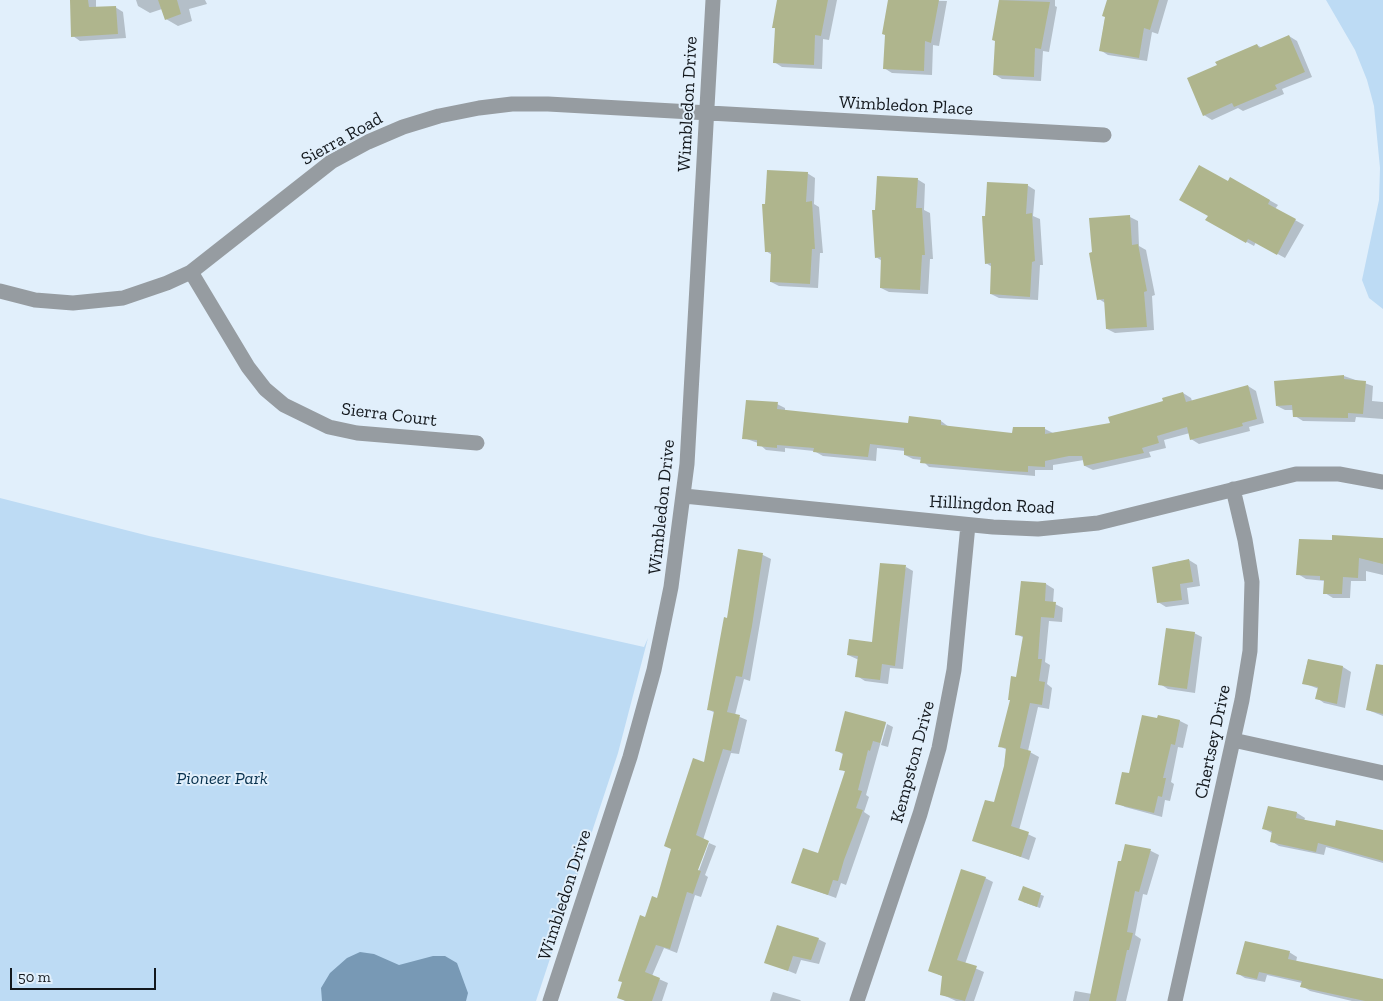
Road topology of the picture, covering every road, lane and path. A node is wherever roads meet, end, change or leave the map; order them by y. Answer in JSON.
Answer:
{"nodes":[{"id":1,"x":713,"y":0,"type":"edge"},
{"id":2,"x":707,"y":113,"type":"junction"},
{"id":3,"x":1104,"y":136,"type":"dead end"},
{"id":4,"x":191,"y":272,"type":"junction"},
{"id":5,"x":0,"y":291,"type":"edge"},
{"id":6,"x":478,"y":443,"type":"dead end"},
{"id":7,"x":1383,"y":482,"type":"edge"},
{"id":8,"x":1233,"y":489,"type":"junction"},
{"id":9,"x":684,"y":496,"type":"junction"},
{"id":10,"x":968,"y":525,"type":"junction"},
{"id":11,"x":1233,"y":740,"type":"junction"},
{"id":12,"x":1383,"y":773,"type":"edge"},
{"id":13,"x":550,"y":1001,"type":"edge"},
{"id":14,"x":858,"y":1001,"type":"edge"},
{"id":15,"x":1176,"y":1001,"type":"edge"}],
"edges":[{"from":1,"to":2,"type":"street","name":"Wimbledon Drive"},
{"from":2,"to":3,"type":"street","name":"Wimbledon Place"},
{"from":2,"to":4,"type":"street","name":"Sierra Road"},
{"from":2,"to":9,"type":"street","name":"Wimbledon Drive"},
{"from":4,"to":5,"type":"street","name":"Sierra Road"},
{"from":4,"to":6,"type":"street","name":"Sierra Court"},
{"from":7,"to":8,"type":"street","name":"Hillingdon Road"},
{"from":8,"to":10,"type":"street","name":"Hillingdon Road"},
{"from":8,"to":11,"type":"street","name":"Chertsey Drive"},
{"from":9,"to":10,"type":"street","name":"Hillingdon Road"},
{"from":9,"to":13,"type":"street","name":"Wimbledon Drive"},
{"from":10,"to":14,"type":"street","name":"Kempston Drive"},
{"from":11,"to":12,"type":"street"},
{"from":11,"to":15,"type":"street","name":"Chertsey Drive"}]}
